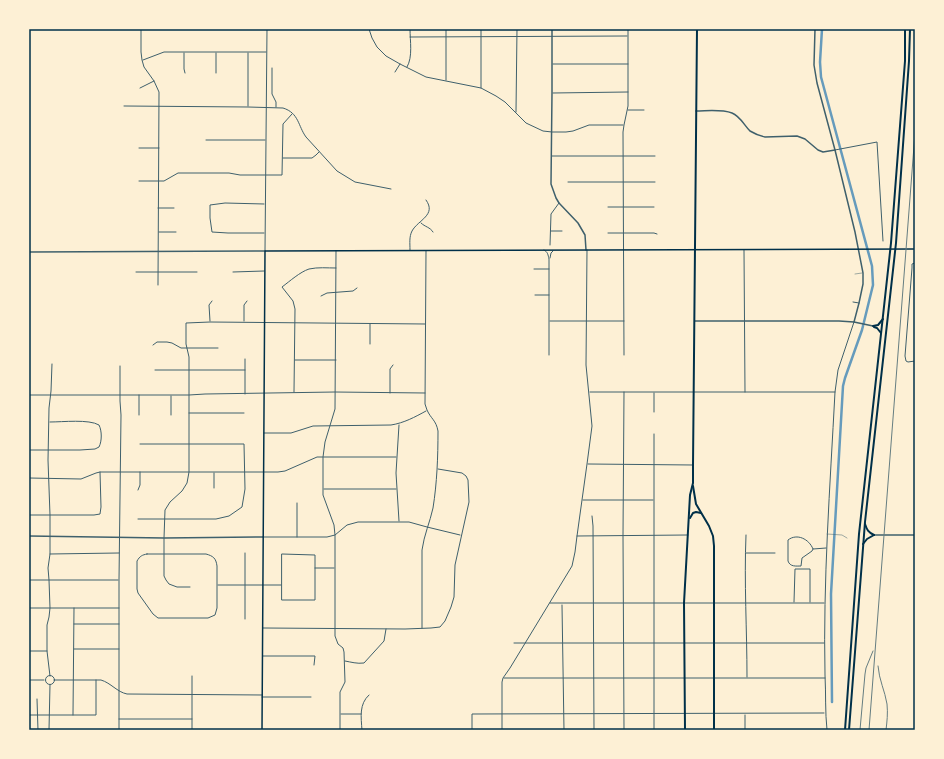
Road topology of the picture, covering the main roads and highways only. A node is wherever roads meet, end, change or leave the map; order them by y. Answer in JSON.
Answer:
{"nodes":[{"id":1,"x":697,"y":29,"type":"edge"},
{"id":2,"x":905,"y":29,"type":"edge"},
{"id":3,"x":910,"y":29,"type":"edge"},
{"id":4,"x":915,"y":249,"type":"edge"},
{"id":5,"x":695,"y":250,"type":"junction"},
{"id":6,"x":883,"y":319,"type":"junction"},
{"id":7,"x":882,"y":335,"type":"junction"},
{"id":8,"x":693,"y":484,"type":"junction"},
{"id":9,"x":701,"y":513,"type":"junction"},
{"id":10,"x":689,"y":519,"type":"junction"},
{"id":11,"x":865,"y":522,"type":"junction"},
{"id":12,"x":863,"y":544,"type":"junction"},
{"id":13,"x":262,"y":730,"type":"edge"},
{"id":14,"x":685,"y":730,"type":"edge"},
{"id":15,"x":714,"y":730,"type":"edge"},
{"id":16,"x":845,"y":730,"type":"edge"},
{"id":17,"x":849,"y":730,"type":"edge"}],
"edges":[{"from":1,"to":5,"type":"main road"},
{"from":2,"to":6,"type":"main road"},
{"from":3,"to":11,"type":"main road"},
{"from":4,"to":5,"type":"main road"},
{"from":5,"to":8,"type":"main road"},
{"from":5,"to":13,"type":"main road"},
{"from":6,"to":7,"type":"main road"},
{"from":6,"to":7,"type":"main road"},
{"from":7,"to":16,"type":"main road"},
{"from":8,"to":9,"type":"main road"},
{"from":8,"to":10,"type":"main road"},
{"from":9,"to":10,"type":"main road"},
{"from":9,"to":15,"type":"main road"},
{"from":10,"to":14,"type":"main road"},
{"from":11,"to":12,"type":"main road"},
{"from":11,"to":12,"type":"main road"},
{"from":12,"to":17,"type":"main road"}]}
